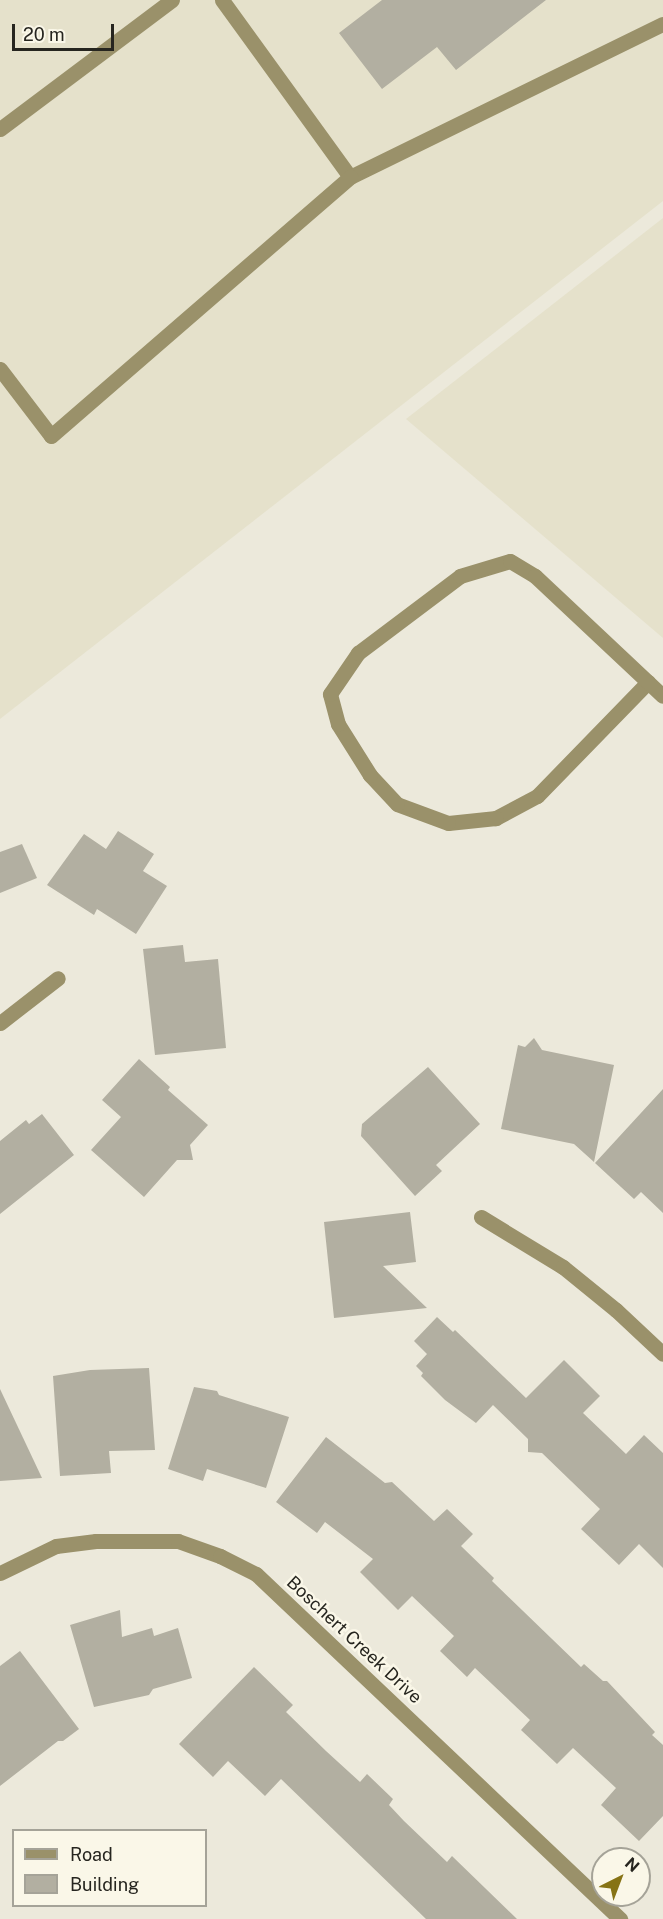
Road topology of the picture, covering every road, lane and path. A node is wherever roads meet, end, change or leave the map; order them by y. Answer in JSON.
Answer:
{"nodes":[{"id":1,"x":172,"y":0,"type":"edge"},
{"id":2,"x":222,"y":0,"type":"edge"},
{"id":3,"x":663,"y":24,"type":"edge"},
{"id":4,"x":0,"y":129,"type":"edge"},
{"id":5,"x":350,"y":177,"type":"junction"},
{"id":6,"x":0,"y":369,"type":"edge"},
{"id":7,"x":648,"y":682,"type":"junction"},
{"id":8,"x":663,"y":696,"type":"edge"},
{"id":9,"x":58,"y":978,"type":"dead end"},
{"id":10,"x":0,"y":1023,"type":"edge"},
{"id":11,"x":481,"y":1217,"type":"dead end"},
{"id":12,"x":663,"y":1354,"type":"edge"},
{"id":13,"x":0,"y":1573,"type":"edge"},
{"id":14,"x":620,"y":1919,"type":"edge"}],
"edges":[{"from":1,"to":4,"type":"street"},
{"from":2,"to":5,"type":"street"},
{"from":3,"to":5,"type":"street"},
{"from":5,"to":6,"type":"street"},
{"from":7,"to":7,"type":"street"},
{"from":7,"to":8,"type":"street"},
{"from":9,"to":10,"type":"street"},
{"from":11,"to":12,"type":"street"},
{"from":13,"to":14,"type":"street","name":"Boschert Creek Drive"}]}
